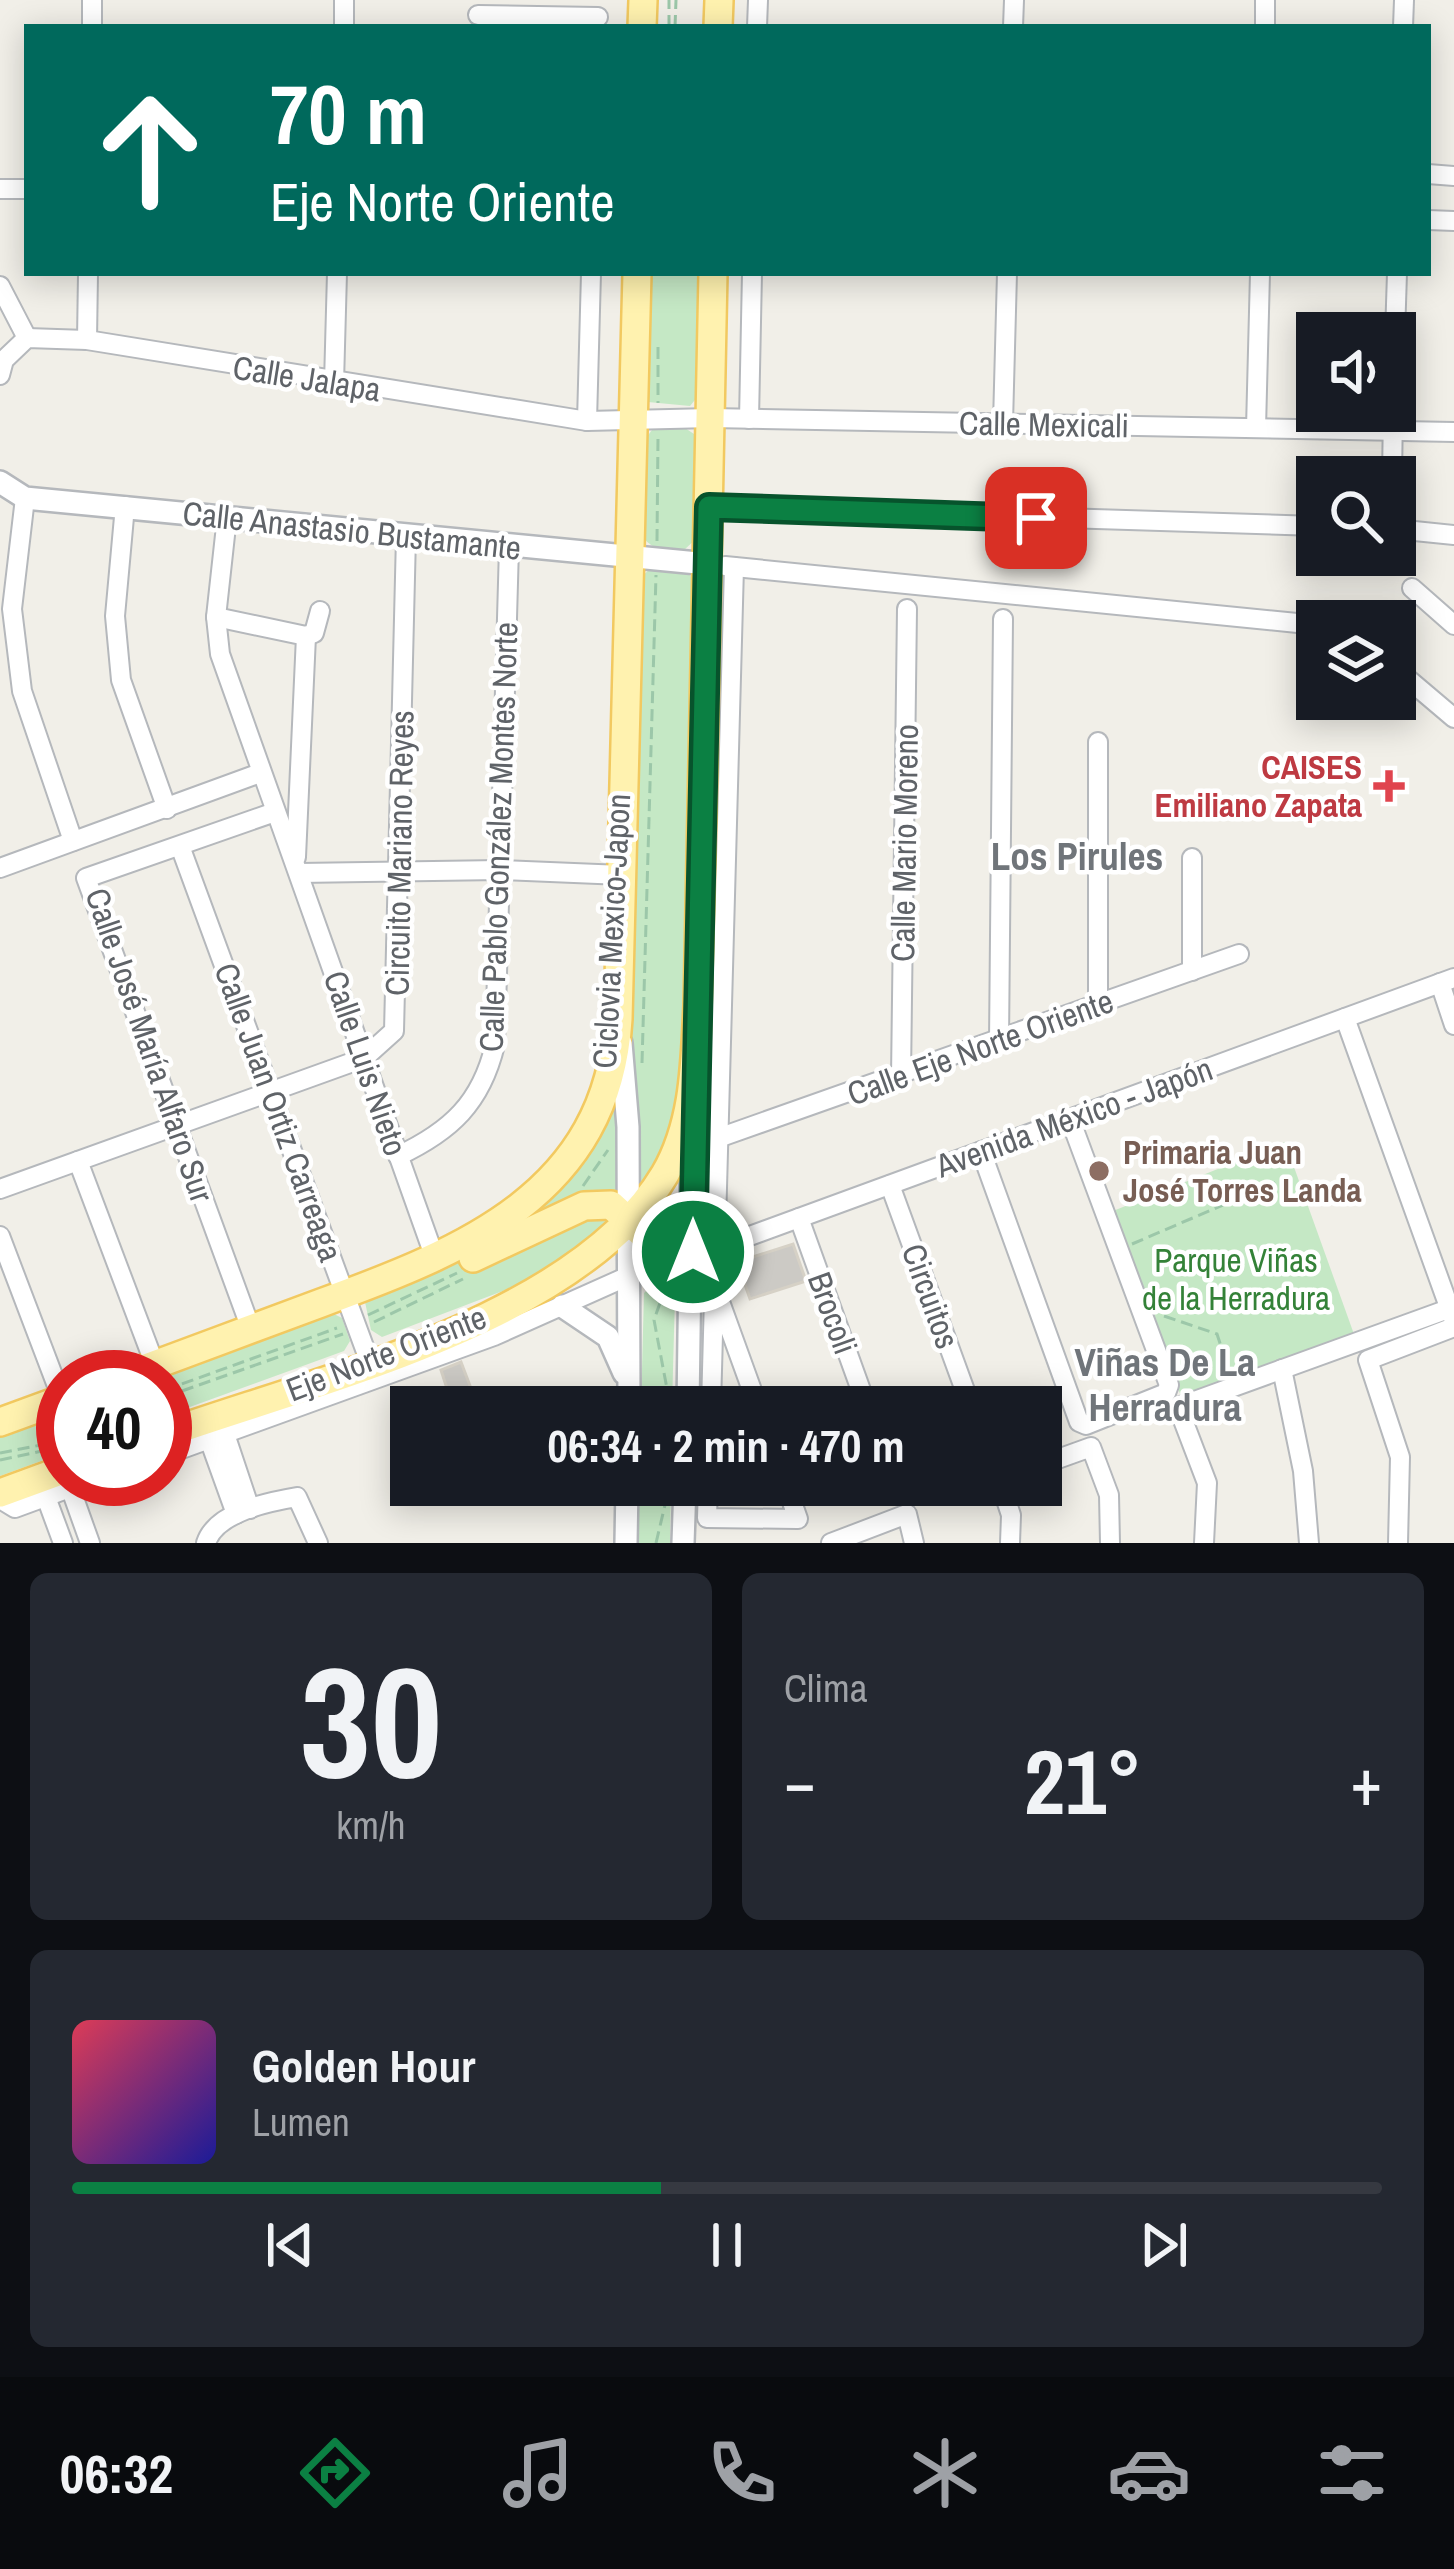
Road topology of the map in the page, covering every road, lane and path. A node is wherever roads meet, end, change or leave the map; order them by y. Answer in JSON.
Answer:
{"nodes":[{"id":1,"x":478,"y":15,"type":"dead end"},
{"id":2,"x":598,"y":15,"type":"edge"},
{"id":3,"x":88,"y":276,"type":"edge"},
{"id":4,"x":338,"y":276,"type":"edge"},
{"id":5,"x":591,"y":276,"type":"edge"},
{"id":6,"x":637,"y":276,"type":"edge"},
{"id":7,"x":713,"y":276,"type":"edge"},
{"id":8,"x":752,"y":276,"type":"edge"},
{"id":9,"x":1006,"y":276,"type":"edge"},
{"id":10,"x":1259,"y":276,"type":"edge"},
{"id":11,"x":1396,"y":276,"type":"edge"},
{"id":12,"x":0,"y":286,"type":"edge"},
{"id":13,"x":1395,"y":312,"type":"edge"},
{"id":14,"x":658,"y":336,"type":"dead end"},
{"id":15,"x":27,"y":338,"type":"junction"},
{"id":16,"x":87,"y":340,"type":"junction"},
{"id":17,"x":0,"y":375,"type":"edge"},
{"id":18,"x":334,"y":383,"type":"junction"},
{"id":19,"x":711,"y":418,"type":"junction"},
{"id":20,"x":749,"y":418,"type":"junction"},
{"id":21,"x":587,"y":421,"type":"junction"},
{"id":22,"x":646,"y":422,"type":"junction"},
{"id":23,"x":1003,"y":423,"type":"junction"},
{"id":24,"x":1416,"y":425,"type":"edge"},
{"id":25,"x":1296,"y":426,"type":"edge"},
{"id":26,"x":1256,"y":428,"type":"junction"},
{"id":27,"x":1454,"y":432,"type":"edge"},
{"id":28,"x":0,"y":482,"type":"edge"},
{"id":29,"x":26,"y":498,"type":"junction"},
{"id":30,"x":125,"y":506,"type":"junction"},
{"id":31,"x":709,"y":507,"type":"junction"},
{"id":32,"x":227,"y":517,"type":"junction"},
{"id":33,"x":1296,"y":525,"type":"edge"},
{"id":34,"x":1416,"y":531,"type":"edge"},
{"id":35,"x":1454,"y":535,"type":"edge"},
{"id":36,"x":406,"y":536,"type":"junction"},
{"id":37,"x":509,"y":547,"type":"junction"},
{"id":38,"x":647,"y":557,"type":"junction"},
{"id":39,"x":721,"y":566,"type":"junction"},
{"id":40,"x":1412,"y":588,"type":"dead end"},
{"id":41,"x":907,"y":609,"type":"dead end"},
{"id":42,"x":320,"y":611,"type":"dead end"},
{"id":43,"x":216,"y":616,"type":"junction"},
{"id":44,"x":1003,"y":619,"type":"dead end"},
{"id":45,"x":1296,"y":623,"type":"edge"},
{"id":46,"x":1454,"y":625,"type":"edge"},
{"id":47,"x":307,"y":636,"type":"junction"},
{"id":48,"x":1416,"y":686,"type":"edge"},
{"id":49,"x":1454,"y":718,"type":"edge"},
{"id":50,"x":1098,"y":742,"type":"dead end"},
{"id":51,"x":260,"y":773,"type":"junction"},
{"id":52,"x":166,"y":809,"type":"junction"},
{"id":53,"x":275,"y":812,"type":"junction"},
{"id":54,"x":73,"y":841,"type":"junction"},
{"id":55,"x":180,"y":846,"type":"junction"},
{"id":56,"x":1192,"y":858,"type":"dead end"},
{"id":57,"x":0,"y":868,"type":"edge"},
{"id":58,"x":297,"y":869,"type":"junction"},
{"id":59,"x":398,"y":870,"type":"junction"},
{"id":60,"x":500,"y":870,"type":"junction"},
{"id":61,"x":622,"y":875,"type":"junction"},
{"id":62,"x":1239,"y":954,"type":"dead end"},
{"id":63,"x":1192,"y":971,"type":"junction"},
{"id":64,"x":1447,"y":981,"type":"edge"},
{"id":65,"x":1098,"y":1006,"type":"junction"},
{"id":66,"x":1345,"y":1018,"type":"junction"},
{"id":67,"x":618,"y":1019,"type":"junction"},
{"id":68,"x":1454,"y":1025,"type":"edge"},
{"id":69,"x":999,"y":1042,"type":"junction"},
{"id":70,"x":364,"y":1058,"type":"junction"},
{"id":71,"x":901,"y":1077,"type":"junction"},
{"id":72,"x":632,"y":1088,"type":"junction"},
{"id":73,"x":272,"y":1091,"type":"junction"},
{"id":74,"x":692,"y":1100,"type":"junction"},
{"id":75,"x":1070,"y":1119,"type":"junction"},
{"id":76,"x":175,"y":1126,"type":"junction"},
{"id":77,"x":721,"y":1137,"type":"junction"},
{"id":78,"x":612,"y":1143,"type":"dead end"},
{"id":79,"x":602,"y":1148,"type":"dead end"},
{"id":80,"x":981,"y":1151,"type":"junction"},
{"id":81,"x":398,"y":1156,"type":"junction"},
{"id":82,"x":78,"y":1161,"type":"junction"},
{"id":83,"x":1280,"y":1181,"type":"dead end"},
{"id":84,"x":890,"y":1185,"type":"junction"},
{"id":85,"x":0,"y":1189,"type":"edge"},
{"id":86,"x":569,"y":1192,"type":"dead end"},
{"id":87,"x":577,"y":1195,"type":"dead end"},
{"id":88,"x":630,"y":1217,"type":"junction"},
{"id":89,"x":799,"y":1219,"type":"junction"},
{"id":90,"x":0,"y":1236,"type":"edge"},
{"id":91,"x":1126,"y":1247,"type":"dead end"},
{"id":92,"x":717,"y":1248,"type":"junction"},
{"id":93,"x":436,"y":1261,"type":"junction"},
{"id":94,"x":472,"y":1264,"type":"dead end"},
{"id":95,"x":476,"y":1270,"type":"dead end"},
{"id":96,"x":631,"y":1272,"type":"junction"},
{"id":97,"x":689,"y":1276,"type":"junction"},
{"id":98,"x":660,"y":1303,"type":"junction"},
{"id":99,"x":646,"y":1304,"type":"dead end"},
{"id":100,"x":506,"y":1306,"type":"junction"},
{"id":101,"x":562,"y":1306,"type":"junction"},
{"id":102,"x":1141,"y":1308,"type":"junction"},
{"id":103,"x":353,"y":1314,"type":"junction"},
{"id":104,"x":1453,"y":1316,"type":"edge"},
{"id":105,"x":251,"y":1329,"type":"junction"},
{"id":106,"x":494,"y":1336,"type":"junction"},
{"id":107,"x":43,"y":1350,"type":"edge"},
{"id":108,"x":149,"y":1350,"type":"edge"},
{"id":109,"x":192,"y":1365,"type":"edge"},
{"id":110,"x":1282,"y":1369,"type":"junction"},
{"id":111,"x":373,"y":1370,"type":"junction"},
{"id":112,"x":192,"y":1373,"type":"edge"},
{"id":113,"x":305,"y":1384,"type":"junction"},
{"id":114,"x":624,"y":1386,"type":"edge"},
{"id":115,"x":629,"y":1386,"type":"edge"},
{"id":116,"x":665,"y":1386,"type":"edge"},
{"id":117,"x":688,"y":1386,"type":"edge"},
{"id":118,"x":707,"y":1386,"type":"edge"},
{"id":119,"x":747,"y":1386,"type":"edge"},
{"id":120,"x":859,"y":1386,"type":"edge"},
{"id":121,"x":963,"y":1386,"type":"edge"},
{"id":122,"x":1233,"y":1388,"type":"junction"},
{"id":123,"x":290,"y":1408,"type":"junction"},
{"id":124,"x":36,"y":1409,"type":"edge"},
{"id":125,"x":0,"y":1422,"type":"edge"},
{"id":126,"x":192,"y":1424,"type":"edge"},
{"id":127,"x":217,"y":1437,"type":"junction"},
{"id":128,"x":36,"y":1445,"type":"edge"},
{"id":129,"x":192,"y":1446,"type":"edge"},
{"id":130,"x":36,"y":1452,"type":"edge"},
{"id":131,"x":0,"y":1453,"type":"edge"},
{"id":132,"x":1062,"y":1457,"type":"edge"},
{"id":133,"x":0,"y":1460,"type":"edge"},
{"id":134,"x":36,"y":1487,"type":"edge"},
{"id":135,"x":0,"y":1496,"type":"edge"},
{"id":136,"x":36,"y":1501,"type":"edge"},
{"id":137,"x":49,"y":1506,"type":"edge"},
{"id":138,"x":77,"y":1506,"type":"edge"},
{"id":139,"x":627,"y":1506,"type":"edge"},
{"id":140,"x":670,"y":1506,"type":"edge"},
{"id":141,"x":678,"y":1506,"type":"edge"},
{"id":142,"x":707,"y":1506,"type":"edge"},
{"id":143,"x":794,"y":1506,"type":"edge"},
{"id":144,"x":1008,"y":1506,"type":"edge"},
{"id":145,"x":243,"y":1512,"type":"junction"},
{"id":146,"x":63,"y":1543,"type":"edge"},
{"id":147,"x":90,"y":1543,"type":"edge"},
{"id":148,"x":206,"y":1543,"type":"edge"},
{"id":149,"x":318,"y":1543,"type":"edge"},
{"id":150,"x":626,"y":1543,"type":"edge"},
{"id":151,"x":656,"y":1543,"type":"edge"},
{"id":152,"x":683,"y":1543,"type":"edge"},
{"id":153,"x":831,"y":1543,"type":"edge"},
{"id":154,"x":914,"y":1543,"type":"edge"},
{"id":155,"x":1010,"y":1543,"type":"edge"},
{"id":156,"x":1111,"y":1543,"type":"edge"},
{"id":157,"x":1204,"y":1543,"type":"edge"},
{"id":158,"x":1310,"y":1543,"type":"edge"},
{"id":159,"x":1398,"y":1543,"type":"edge"}],
"edges":[{"from":1,"to":2,"type":"street"},
{"from":3,"to":16,"type":"street"},
{"from":4,"to":18,"type":"street"},
{"from":5,"to":21,"type":"street"},
{"from":6,"to":22,"type":"main road","name":"Eje Norte Oriente"},
{"from":7,"to":19,"type":"main road","name":"Eje Norte Oriente"},
{"from":8,"to":20,"type":"street"},
{"from":9,"to":23,"type":"street"},
{"from":10,"to":26,"type":"street"},
{"from":11,"to":13,"type":"street"},
{"from":12,"to":15,"type":"street"},
{"from":14,"to":22,"type":"path"},
{"from":15,"to":16,"type":"street","name":"Calle Jalapa"},
{"from":15,"to":17,"type":"street"},
{"from":16,"to":18,"type":"street","name":"Calle Jalapa"},
{"from":18,"to":21,"type":"street","name":"Calle Jalapa"},
{"from":19,"to":20,"type":"street","name":"Calle Mexicali"},
{"from":19,"to":22,"type":"street","name":"Calle Mexicali"},
{"from":19,"to":31,"type":"main road","name":"Eje Norte Oriente"},
{"from":20,"to":23,"type":"street","name":"Calle Mexicali"},
{"from":21,"to":22,"type":"street","name":"Calle Jalapa"},
{"from":22,"to":38,"type":"main road","name":"Eje Norte Oriente"},
{"from":22,"to":38,"type":"path"},
{"from":23,"to":26,"type":"street","name":"Calle Mexicali"},
{"from":24,"to":27,"type":"street","name":"Calle Mexicali"},
{"from":25,"to":26,"type":"street","name":"Calle Mexicali"},
{"from":28,"to":29,"type":"street","name":"Calle Anastasio Bustamante"},
{"from":29,"to":30,"type":"street","name":"Calle Anastasio Bustamante"},
{"from":29,"to":54,"type":"street"},
{"from":30,"to":32,"type":"street","name":"Calle Anastasio Bustamante"},
{"from":30,"to":52,"type":"street"},
{"from":31,"to":33,"type":"street"},
{"from":31,"to":39,"type":"main road","name":"Eje Norte Oriente"},
{"from":32,"to":36,"type":"street","name":"Calle Anastasio Bustamante"},
{"from":32,"to":43,"type":"street","name":"Calle Luis Nieto"},
{"from":34,"to":35,"type":"street"},
{"from":36,"to":37,"type":"street","name":"Calle Anastasio Bustamante"},
{"from":36,"to":59,"type":"street","name":"Circuito Mariano Reyes"},
{"from":37,"to":38,"type":"street","name":"Calle Anastasio Bustamante"},
{"from":37,"to":60,"type":"street","name":"Calle Pablo González Montes Norte"},
{"from":38,"to":39,"type":"street","name":"Calle Anastasio Bustamante"},
{"from":38,"to":61,"type":"main road","name":"Eje Norte Oriente"},
{"from":38,"to":72,"type":"path","name":"Ciclovia Mexico-Japon"},
{"from":38,"to":72,"type":"path"},
{"from":39,"to":45,"type":"street"},
{"from":39,"to":74,"type":"main road","name":"Eje Norte Oriente"},
{"from":39,"to":77,"type":"street","name":"Eje Norte Oriente"},
{"from":40,"to":46,"type":"street"},
{"from":41,"to":71,"type":"street","name":"Calle Mario Moreno"},
{"from":42,"to":47,"type":"street"},
{"from":43,"to":47,"type":"street"},
{"from":43,"to":51,"type":"street","name":"Calle Luis Nieto"},
{"from":44,"to":69,"type":"street"},
{"from":47,"to":58,"type":"street","name":"Calle Luis Nieto"},
{"from":48,"to":49,"type":"street"},
{"from":50,"to":65,"type":"street"},
{"from":51,"to":52,"type":"street"},
{"from":51,"to":53,"type":"street","name":"Calle Luis Nieto"},
{"from":52,"to":54,"type":"street"},
{"from":53,"to":55,"type":"street","name":"Calle José María Alfaro Sur"},
{"from":53,"to":58,"type":"street","name":"Calle Luis Nieto"},
{"from":54,"to":57,"type":"street"},
{"from":55,"to":73,"type":"street","name":"Calle Juan Ortiz Carreaga"},
{"from":55,"to":76,"type":"street","name":"Calle José María Alfaro Sur"},
{"from":56,"to":63,"type":"street"},
{"from":58,"to":59,"type":"street"},
{"from":58,"to":70,"type":"street","name":"Calle Luis Nieto"},
{"from":59,"to":60,"type":"street"},
{"from":59,"to":70,"type":"street","name":"Circuito Mariano Reyes"},
{"from":60,"to":61,"type":"street"},
{"from":60,"to":81,"type":"street","name":"Calle Pablo González Montes Norte"},
{"from":61,"to":67,"type":"main road","name":"Eje Norte Oriente"},
{"from":62,"to":63,"type":"street","name":"Calle Eje Norte Oriente"},
{"from":63,"to":65,"type":"street","name":"Calle Eje Norte Oriente"},
{"from":64,"to":66,"type":"street","name":"Avenida México - Japón"},
{"from":64,"to":68,"type":"street"},
{"from":65,"to":69,"type":"street","name":"Calle Eje Norte Oriente"},
{"from":66,"to":75,"type":"street","name":"Avenida México - Japón"},
{"from":66,"to":104,"type":"street"},
{"from":67,"to":72,"type":"street"},
{"from":67,"to":93,"type":"main road","name":"Eje Norte Oriente"},
{"from":69,"to":71,"type":"street","name":"Calle Eje Norte Oriente"},
{"from":70,"to":73,"type":"street"},
{"from":70,"to":81,"type":"street","name":"Calle Luis Nieto"},
{"from":71,"to":77,"type":"street","name":"Calle Eje Norte Oriente"},
{"from":72,"to":88,"type":"street"},
{"from":73,"to":76,"type":"street"},
{"from":73,"to":103,"type":"street","name":"Calle Juan Ortiz Carreaga"},
{"from":74,"to":88,"type":"main road","name":"Eje Norte Oriente"},
{"from":74,"to":97,"type":"street"},
{"from":75,"to":80,"type":"street","name":"Avenida México - Japón"},
{"from":75,"to":102,"type":"street"},
{"from":76,"to":82,"type":"street"},
{"from":76,"to":105,"type":"street","name":"Calle José María Alfaro Sur"},
{"from":77,"to":92,"type":"street","name":"Eje Norte Oriente"},
{"from":78,"to":87,"type":"path"},
{"from":79,"to":86,"type":"path"},
{"from":80,"to":84,"type":"street","name":"Avenida México - Japón"},
{"from":80,"to":102,"type":"street"},
{"from":81,"to":93,"type":"street","name":"Calle Luis Nieto"},
{"from":82,"to":85,"type":"street"},
{"from":82,"to":108,"type":"street"},
{"from":83,"to":91,"type":"path"},
{"from":84,"to":89,"type":"street","name":"Avenida México - Japón"},
{"from":84,"to":121,"type":"street","name":"Circuitos"},
{"from":88,"to":93,"type":"main road"},
{"from":88,"to":96,"type":"street"},
{"from":88,"to":97,"type":"main road"},
{"from":88,"to":100,"type":"main road","name":"Eje Norte Oriente"},
{"from":89,"to":92,"type":"street","name":"Avenida México - Japón"},
{"from":89,"to":120,"type":"street","name":"Brocoli"},
{"from":90,"to":107,"type":"street"},
{"from":92,"to":97,"type":"street","name":"Avenida México - Japón"},
{"from":92,"to":97,"type":"street","name":"Eje Norte Oriente"},
{"from":93,"to":103,"type":"main road","name":"Eje Norte Oriente"},
{"from":94,"to":103,"type":"path"},
{"from":95,"to":103,"type":"path"},
{"from":96,"to":97,"type":"street","name":"Avenida México - Japón"},
{"from":96,"to":101,"type":"street","name":"Avenida México - Japón"},
{"from":96,"to":115,"type":"street"},
{"from":97,"to":98,"type":"path"},
{"from":97,"to":117,"type":"street"},
{"from":97,"to":118,"type":"street","name":"Eje Norte Oriente"},
{"from":97,"to":119,"type":"street"},
{"from":98,"to":99,"type":"path"},
{"from":98,"to":116,"type":"path"},
{"from":100,"to":106,"type":"main road"},
{"from":100,"to":111,"type":"main road","name":"Eje Norte Oriente"},
{"from":101,"to":106,"type":"street","name":"Avenida México - Japón"},
{"from":101,"to":114,"type":"street"},
{"from":102,"to":122,"type":"path"},
{"from":103,"to":105,"type":"main road","name":"Eje Norte Oriente"},
{"from":103,"to":111,"type":"street","name":"Calle Juan Ortiz Carreaga"},
{"from":103,"to":112,"type":"path"},
{"from":104,"to":110,"type":"street"},
{"from":104,"to":159,"type":"street"},
{"from":105,"to":109,"type":"main road","name":"Eje Norte Oriente"},
{"from":106,"to":111,"type":"street","name":"Avenida México - Japón"},
{"from":110,"to":122,"type":"street"},
{"from":110,"to":158,"type":"street"},
{"from":111,"to":113,"type":"main road","name":"Eje Norte Oriente"},
{"from":111,"to":123,"type":"street","name":"Avenida México - Japón"},
{"from":113,"to":123,"type":"main road"},
{"from":113,"to":126,"type":"main road","name":"Eje Norte Oriente"},
{"from":122,"to":157,"type":"street"},
{"from":123,"to":127,"type":"street","name":"Avenida México - Japón"},
{"from":124,"to":125,"type":"main road"},
{"from":127,"to":129,"type":"street","name":"Avenida México - Japón"},
{"from":127,"to":145,"type":"street"},
{"from":128,"to":131,"type":"path"},
{"from":130,"to":133,"type":"path"},
{"from":132,"to":156,"type":"street"},
{"from":134,"to":135,"type":"main road"},
{"from":135,"to":136,"type":"street"},
{"from":137,"to":146,"type":"street"},
{"from":138,"to":147,"type":"street"},
{"from":139,"to":150,"type":"street"},
{"from":140,"to":151,"type":"path"},
{"from":141,"to":152,"type":"street"},
{"from":142,"to":143,"type":"street"},
{"from":144,"to":155,"type":"street"},
{"from":145,"to":148,"type":"street"},
{"from":145,"to":149,"type":"street"},
{"from":153,"to":154,"type":"street"}]}
